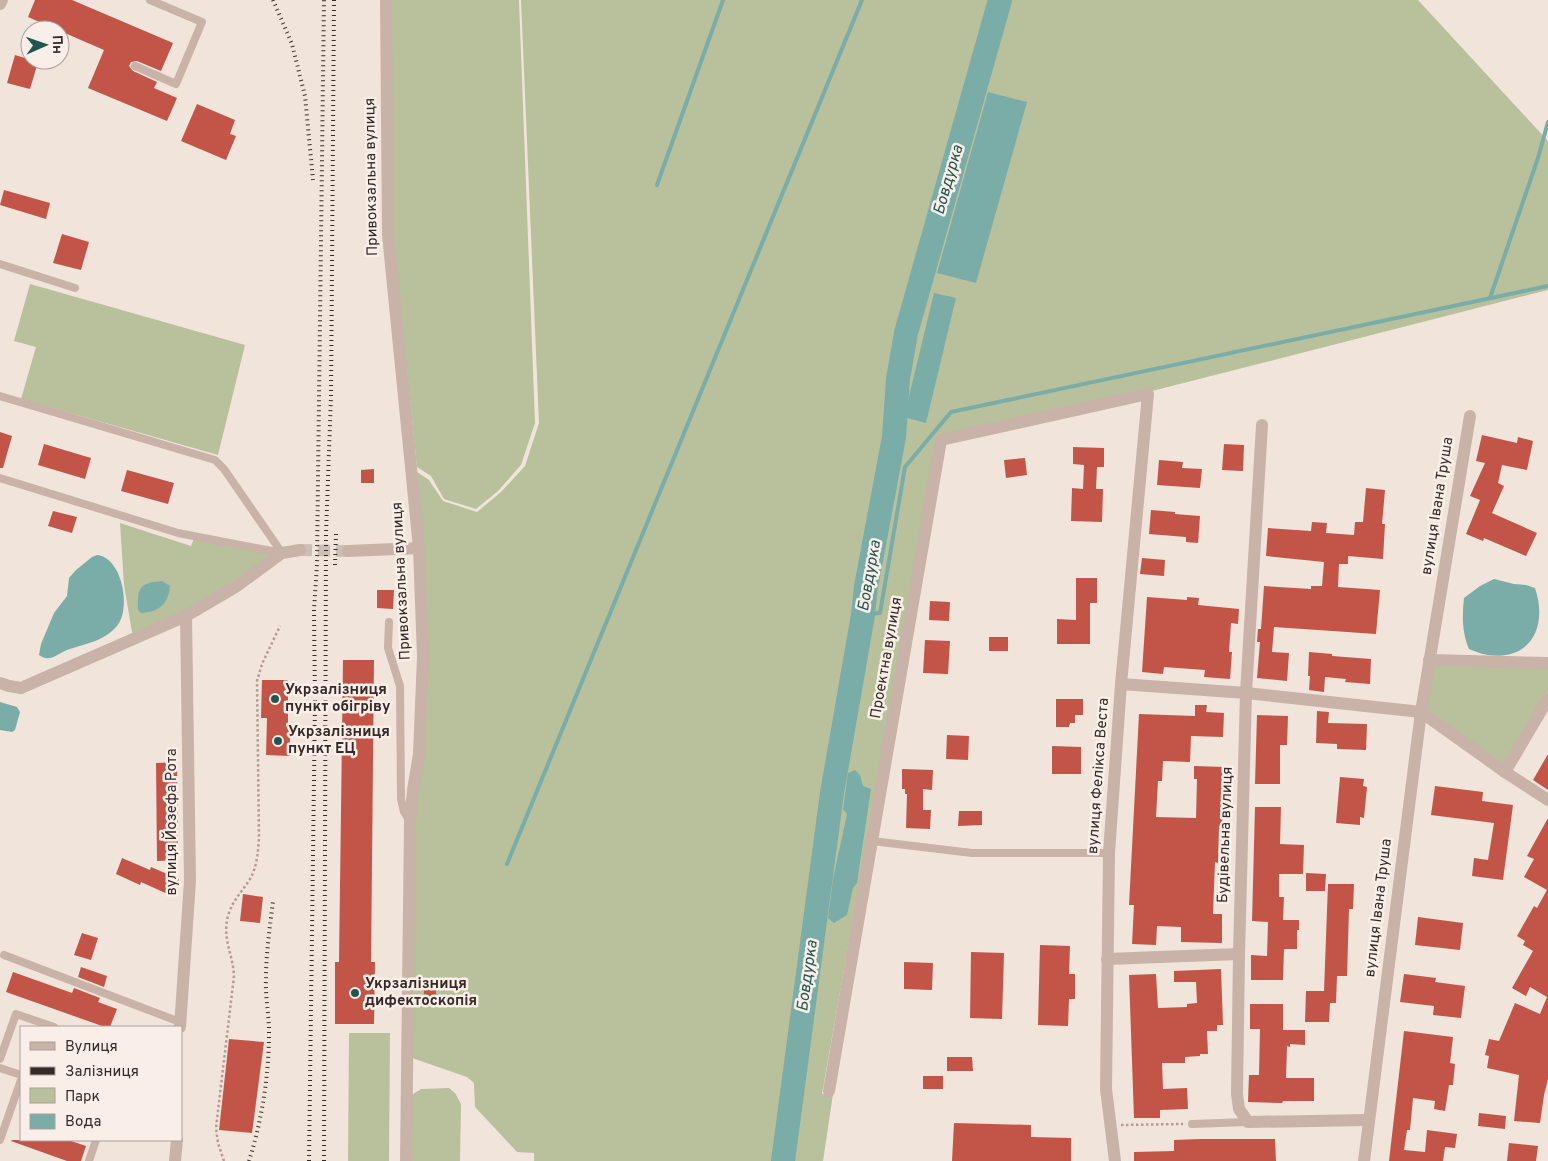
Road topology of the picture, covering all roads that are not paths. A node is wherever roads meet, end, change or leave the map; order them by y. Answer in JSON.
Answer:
{"nodes":[{"id":1,"x":2,"y":0,"type":"edge"},
{"id":2,"x":151,"y":0,"type":"edge"},
{"id":3,"x":386,"y":0,"type":"edge"},
{"id":4,"x":0,"y":4,"type":"edge"},
{"id":5,"x":135,"y":66,"type":"dead end"},
{"id":6,"x":0,"y":264,"type":"edge"},
{"id":7,"x":75,"y":288,"type":"dead end"},
{"id":8,"x":1148,"y":394,"type":"joint"},
{"id":9,"x":0,"y":396,"type":"edge"},
{"id":10,"x":1470,"y":416,"type":"dead end"},
{"id":11,"x":1262,"y":425,"type":"dead end"},
{"id":12,"x":0,"y":478,"type":"edge"},
{"id":13,"x":419,"y":548,"type":"junction"},
{"id":14,"x":300,"y":550,"type":"tunnel mouth"},
{"id":15,"x":348,"y":550,"type":"tunnel mouth"},
{"id":16,"x":282,"y":553,"type":"junction"},
{"id":17,"x":186,"y":616,"type":"junction"},
{"id":18,"x":388,"y":622,"type":"dead end"},
{"id":19,"x":1429,"y":660,"type":"junction"},
{"id":20,"x":1548,"y":663,"type":"edge"},
{"id":21,"x":0,"y":683,"type":"edge"},
{"id":22,"x":1121,"y":684,"type":"junction"},
{"id":23,"x":1246,"y":693,"type":"junction"},
{"id":24,"x":1548,"y":699,"type":"edge"},
{"id":25,"x":1421,"y":712,"type":"junction"},
{"id":26,"x":1505,"y":772,"type":"junction"},
{"id":27,"x":1548,"y":800,"type":"edge"},
{"id":28,"x":410,"y":822,"type":"junction"},
{"id":29,"x":872,"y":841,"type":"junction"},
{"id":30,"x":1109,"y":852,"type":"junction"},
{"id":31,"x":1239,"y":954,"type":"junction"},
{"id":32,"x":4,"y":956,"type":"dead end"},
{"id":33,"x":1107,"y":959,"type":"junction"},
{"id":34,"x":180,"y":1025,"type":"edge"},
{"id":35,"x":51,"y":1026,"type":"edge"},
{"id":36,"x":0,"y":1059,"type":"edge"},
{"id":37,"x":0,"y":1068,"type":"edge"},
{"id":38,"x":20,"y":1075,"type":"edge"},
{"id":39,"x":20,"y":1083,"type":"edge"},
{"id":40,"x":829,"y":1091,"type":"dead end"},
{"id":41,"x":1369,"y":1120,"type":"junction"},
{"id":42,"x":1248,"y":1122,"type":"junction"},
{"id":43,"x":1192,"y":1124,"type":"road end"},
{"id":44,"x":0,"y":1140,"type":"edge"},
{"id":45,"x":96,"y":1141,"type":"edge"},
{"id":46,"x":177,"y":1141,"type":"edge"},
{"id":47,"x":89,"y":1161,"type":"edge"},
{"id":48,"x":175,"y":1161,"type":"edge"},
{"id":49,"x":406,"y":1161,"type":"edge"},
{"id":50,"x":1115,"y":1161,"type":"edge"},
{"id":51,"x":1364,"y":1161,"type":"edge"}],
"edges":[{"from":1,"to":4,"type":"street"},
{"from":2,"to":5,"type":"lane"},
{"from":3,"to":13,"type":"street","name":"Привокзальна вулиця"},
{"from":6,"to":7,"type":"lane"},
{"from":8,"to":22,"type":"street","name":"вулиця Фелікса Веста"},
{"from":8,"to":29,"type":"street","name":"Проектна вулиця"},
{"from":9,"to":16,"type":"lane"},
{"from":10,"to":19,"type":"street","name":"вулиця Івана Труша"},
{"from":11,"to":23,"type":"street","name":"Будівельна вулиця"},
{"from":12,"to":16,"type":"lane"},
{"from":13,"to":15,"type":"street"},
{"from":13,"to":28,"type":"street","name":"Привокзальна вулиця"},
{"from":14,"to":16,"type":"street"},
{"from":16,"to":17,"type":"street"},
{"from":17,"to":21,"type":"street"},
{"from":17,"to":34,"type":"street","name":"вулиця Йозефа Рота"},
{"from":18,"to":28,"type":"lane"},
{"from":19,"to":20,"type":"street"},
{"from":19,"to":25,"type":"street","name":"вулиця Івана Труша"},
{"from":22,"to":23,"type":"street"},
{"from":22,"to":30,"type":"street","name":"вулиця Фелікса Веста"},
{"from":23,"to":25,"type":"street"},
{"from":23,"to":31,"type":"street","name":"Будівельна вулиця"},
{"from":24,"to":26,"type":"street"},
{"from":25,"to":26,"type":"street"},
{"from":25,"to":41,"type":"street","name":"вулиця Івана Труша"},
{"from":26,"to":27,"type":"street"},
{"from":28,"to":49,"type":"street","name":"Привокзальна вулиця"},
{"from":29,"to":30,"type":"lane"},
{"from":29,"to":40,"type":"street","name":"Проектна вулиця"},
{"from":30,"to":33,"type":"street","name":"вулиця Фелікса Веста"},
{"from":31,"to":33,"type":"street"},
{"from":31,"to":42,"type":"street","name":"Будівельна вулиця"},
{"from":32,"to":34,"type":"lane"},
{"from":33,"to":50,"type":"street","name":"вулиця Фелікса Веста"},
{"from":35,"to":36,"type":"lane"},
{"from":37,"to":38,"type":"lane"},
{"from":39,"to":44,"type":"lane"},
{"from":41,"to":42,"type":"street"},
{"from":41,"to":51,"type":"street","name":"вулиця Івана Труша"},
{"from":42,"to":43,"type":"lane"},
{"from":45,"to":47,"type":"lane"},
{"from":46,"to":48,"type":"street"}]}
